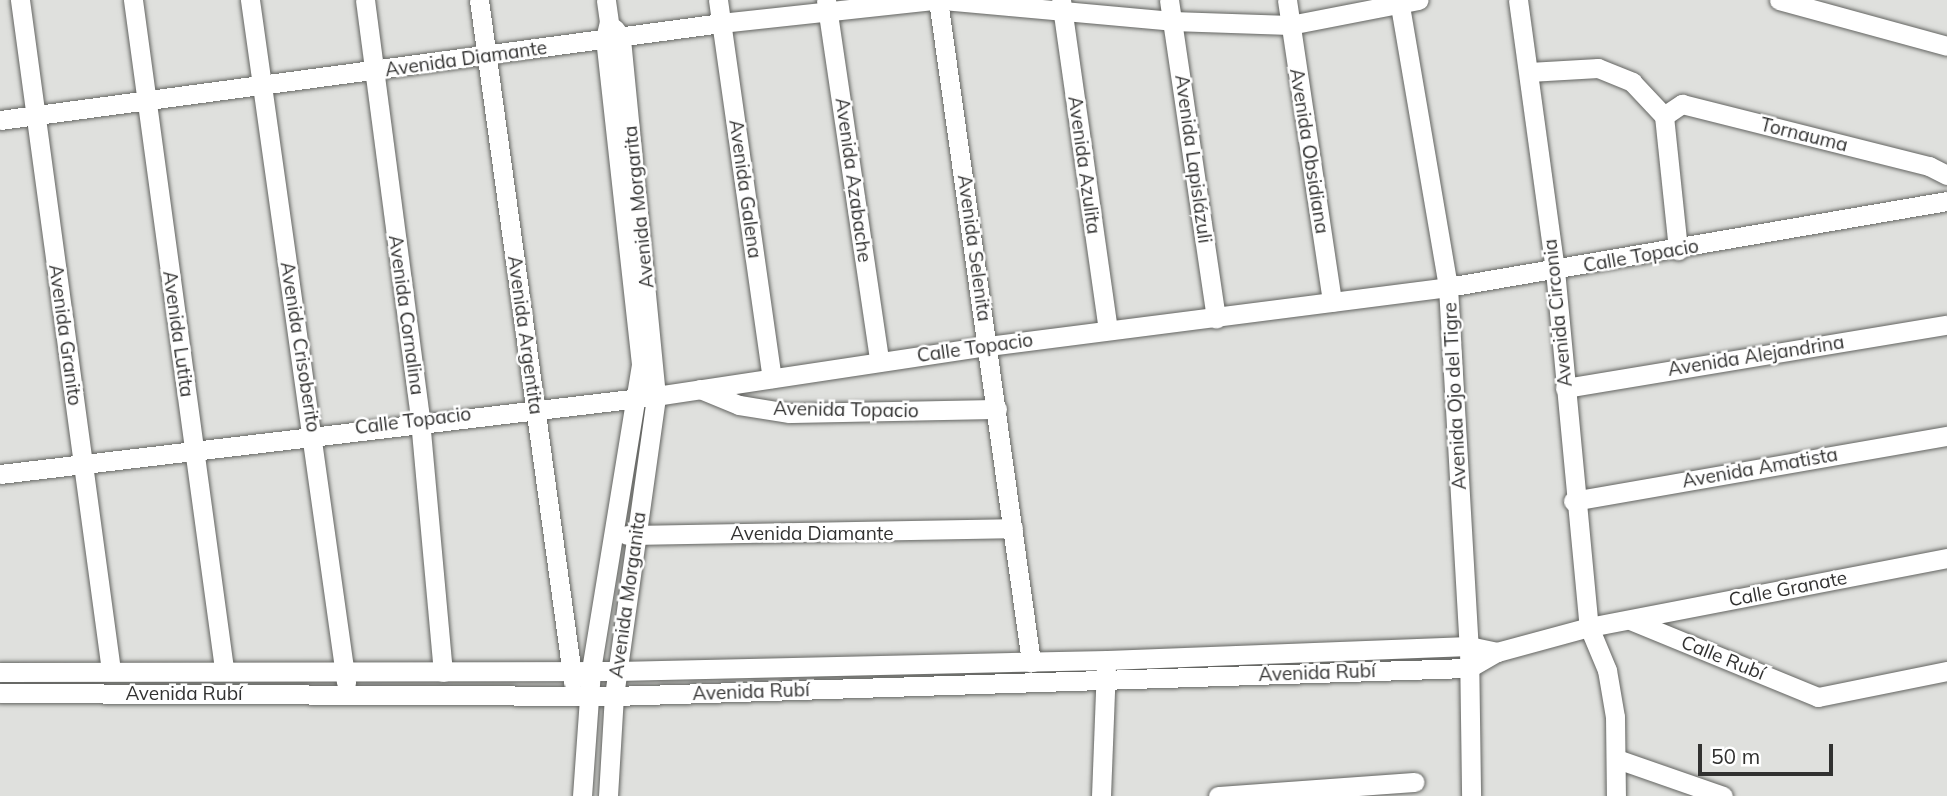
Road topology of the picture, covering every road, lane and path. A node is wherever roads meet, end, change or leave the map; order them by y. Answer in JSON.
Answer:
{"nodes":[{"id":1,"x":20,"y":0,"type":"edge"},
{"id":2,"x":132,"y":0,"type":"edge"},
{"id":3,"x":250,"y":0,"type":"edge"},
{"id":4,"x":365,"y":0,"type":"edge"},
{"id":5,"x":479,"y":0,"type":"edge"},
{"id":6,"x":606,"y":0,"type":"edge"},
{"id":7,"x":718,"y":0,"type":"edge"},
{"id":8,"x":938,"y":0,"type":"edge"},
{"id":9,"x":1169,"y":0,"type":"edge"},
{"id":10,"x":1287,"y":0,"type":"edge"},
{"id":11,"x":1518,"y":0,"type":"edge"},
{"id":12,"x":1779,"y":0,"type":"edge"},
{"id":13,"x":1406,"y":2,"type":"edge"},
{"id":14,"x":827,"y":5,"type":"edge"},
{"id":15,"x":1061,"y":5,"type":"edge"},
{"id":16,"x":1172,"y":21,"type":"junction"},
{"id":17,"x":721,"y":23,"type":"junction"},
{"id":18,"x":1290,"y":25,"type":"junction"},
{"id":19,"x":612,"y":33,"type":"junction"},
{"id":20,"x":1947,"y":46,"type":"edge"},
{"id":21,"x":485,"y":57,"type":"junction"},
{"id":22,"x":374,"y":71,"type":"junction"},
{"id":23,"x":1529,"y":72,"type":"junction"},
{"id":24,"x":261,"y":84,"type":"junction"},
{"id":25,"x":144,"y":102,"type":"junction"},
{"id":26,"x":1664,"y":116,"type":"junction"},
{"id":27,"x":34,"y":117,"type":"junction"},
{"id":28,"x":0,"y":121,"type":"edge"},
{"id":29,"x":1947,"y":175,"type":"edge"},
{"id":30,"x":1947,"y":201,"type":"edge"},
{"id":31,"x":1678,"y":250,"type":"junction"},
{"id":32,"x":1555,"y":270,"type":"junction"},
{"id":33,"x":1448,"y":287,"type":"junction"},
{"id":34,"x":1332,"y":302,"type":"junction"},
{"id":35,"x":1216,"y":319,"type":"junction"},
{"id":36,"x":1947,"y":325,"type":"edge"},
{"id":37,"x":1108,"y":330,"type":"junction"},
{"id":38,"x":988,"y":346,"type":"junction"},
{"id":39,"x":879,"y":361,"type":"junction"},
{"id":40,"x":772,"y":378,"type":"junction"},
{"id":41,"x":1565,"y":388,"type":"junction"},
{"id":42,"x":699,"y":389,"type":"junction"},
{"id":43,"x":647,"y":397,"type":"junction"},
{"id":44,"x":535,"y":407,"type":"junction"},
{"id":45,"x":997,"y":409,"type":"junction"},
{"id":46,"x":420,"y":420,"type":"junction"},
{"id":47,"x":313,"y":433,"type":"junction"},
{"id":48,"x":1947,"y":436,"type":"edge"},
{"id":49,"x":195,"y":450,"type":"junction"},
{"id":50,"x":84,"y":464,"type":"junction"},
{"id":51,"x":0,"y":474,"type":"edge"},
{"id":52,"x":1573,"y":501,"type":"junction"},
{"id":53,"x":1013,"y":528,"type":"junction"},
{"id":54,"x":637,"y":535,"type":"junction"},
{"id":55,"x":612,"y":536,"type":"junction"},
{"id":56,"x":1947,"y":558,"type":"edge"},
{"id":57,"x":1629,"y":620,"type":"junction"},
{"id":58,"x":1589,"y":627,"type":"junction"},
{"id":59,"x":1469,"y":646,"type":"junction"},
{"id":60,"x":1497,"y":652,"type":"junction"},
{"id":61,"x":1107,"y":660,"type":"junction"},
{"id":62,"x":1031,"y":662,"type":"junction"},
{"id":63,"x":836,"y":666,"type":"junction"},
{"id":64,"x":1469,"y":668,"type":"junction"},
{"id":65,"x":224,"y":669,"type":"junction"},
{"id":66,"x":571,"y":669,"type":"junction"},
{"id":67,"x":111,"y":670,"type":"junction"},
{"id":68,"x":592,"y":670,"type":"junction"},
{"id":69,"x":617,"y":671,"type":"junction"},
{"id":70,"x":1947,"y":671,"type":"edge"},
{"id":71,"x":0,"y":672,"type":"edge"},
{"id":72,"x":345,"y":672,"type":"junction"},
{"id":73,"x":443,"y":672,"type":"junction"},
{"id":74,"x":1105,"y":681,"type":"junction"},
{"id":75,"x":836,"y":689,"type":"junction"},
{"id":76,"x":0,"y":693,"type":"edge"},
{"id":77,"x":347,"y":694,"type":"junction"},
{"id":78,"x":582,"y":695,"type":"junction"},
{"id":79,"x":614,"y":696,"type":"junction"},
{"id":80,"x":1617,"y":759,"type":"junction"},
{"id":81,"x":1415,"y":782,"type":"dead end"},
{"id":82,"x":1359,"y":790,"type":"edge"},
{"id":83,"x":583,"y":796,"type":"edge"},
{"id":84,"x":608,"y":796,"type":"edge"},
{"id":85,"x":1101,"y":796,"type":"edge"},
{"id":86,"x":1219,"y":796,"type":"edge"},
{"id":87,"x":1471,"y":796,"type":"edge"},
{"id":88,"x":1616,"y":796,"type":"edge"},
{"id":89,"x":1723,"y":796,"type":"edge"}],
"edges":[{"from":1,"to":27,"type":"street","name":"Avenida Granito"},
{"from":2,"to":25,"type":"street","name":"Avenida Lutita"},
{"from":3,"to":24,"type":"street","name":"Avenida Crisoberito"},
{"from":4,"to":22,"type":"street","name":"Avenida Cornalina"},
{"from":5,"to":21,"type":"street","name":"Avenida Argentita"},
{"from":6,"to":19,"type":"street","name":"Avenida Morgarita"},
{"from":7,"to":17,"type":"street","name":"Avenida Galena"},
{"from":8,"to":14,"type":"street","name":"Avenida Diamante"},
{"from":8,"to":15,"type":"street","name":"Avenida Diamante"},
{"from":8,"to":38,"type":"street","name":"Avenida Selenita"},
{"from":9,"to":16,"type":"street","name":"Avenida Lapislázuli"},
{"from":10,"to":18,"type":"street","name":"Avenida Obsidiana"},
{"from":11,"to":23,"type":"street","name":"Avenida Circonia"},
{"from":12,"to":20,"type":"street"},
{"from":13,"to":18,"type":"street","name":"Avenida Diamante"},
{"from":13,"to":33,"type":"street","name":"Avenida Ojo del Tigre"},
{"from":14,"to":17,"type":"street","name":"Avenida Diamante"},
{"from":14,"to":39,"type":"street","name":"Avenida Azabache"},
{"from":15,"to":16,"type":"street","name":"Avenida Diamante"},
{"from":15,"to":37,"type":"street","name":"Avenida Azulita"},
{"from":16,"to":18,"type":"street","name":"Avenida Diamante"},
{"from":16,"to":35,"type":"street","name":"Avenida Lapislázuli"},
{"from":17,"to":19,"type":"street","name":"Avenida Diamante"},
{"from":17,"to":40,"type":"street","name":"Avenida Galena"},
{"from":18,"to":34,"type":"street","name":"Avenida Obsidiana"},
{"from":19,"to":21,"type":"street","name":"Avenida Diamante"},
{"from":19,"to":43,"type":"street","name":"Avenida Morgarita"},
{"from":21,"to":22,"type":"street","name":"Avenida Diamante"},
{"from":21,"to":44,"type":"street","name":"Avenida Argentita"},
{"from":22,"to":24,"type":"street","name":"Avenida Diamante"},
{"from":22,"to":46,"type":"street","name":"Avenida Cornalina"},
{"from":23,"to":26,"type":"street"},
{"from":23,"to":32,"type":"street","name":"Avenida Circonia"},
{"from":24,"to":25,"type":"street","name":"Avenida Diamante"},
{"from":24,"to":47,"type":"street","name":"Avenida Crisoberito"},
{"from":25,"to":27,"type":"street","name":"Avenida Diamante"},
{"from":25,"to":49,"type":"street","name":"Avenida Lutita"},
{"from":26,"to":29,"type":"street","name":"Tornauma"},
{"from":26,"to":31,"type":"street"},
{"from":27,"to":28,"type":"street","name":"Avenida Diamante"},
{"from":27,"to":50,"type":"street","name":"Avenida Granito"},
{"from":30,"to":31,"type":"street","name":"Calle Topacio"},
{"from":31,"to":32,"type":"street","name":"Calle Topacio"},
{"from":32,"to":33,"type":"street","name":"Calle Topacio"},
{"from":32,"to":41,"type":"street","name":"Avenida Circonia"},
{"from":33,"to":34,"type":"street","name":"Calle Topacio"},
{"from":33,"to":59,"type":"street","name":"Avenida Ojo del Tigre"},
{"from":34,"to":35,"type":"street","name":"Calle Topacio"},
{"from":35,"to":37,"type":"street","name":"Calle Topacio"},
{"from":36,"to":41,"type":"street","name":"Avenida Alejandrina"},
{"from":37,"to":38,"type":"street","name":"Calle Topacio"},
{"from":38,"to":39,"type":"street","name":"Calle Topacio"},
{"from":38,"to":45,"type":"street","name":"Avenida Selenita"},
{"from":39,"to":40,"type":"street","name":"Calle Topacio"},
{"from":40,"to":42,"type":"street","name":"Calle Topacio"},
{"from":41,"to":52,"type":"street","name":"Avenida Circonia"},
{"from":42,"to":43,"type":"street","name":"Calle Topacio"},
{"from":42,"to":45,"type":"street","name":"Avenida Topacio"},
{"from":43,"to":44,"type":"street","name":"Calle Topacio"},
{"from":43,"to":54,"type":"street","name":"Avenida Morganita"},
{"from":43,"to":55,"type":"street","name":"Avenida Morganita"},
{"from":44,"to":46,"type":"street","name":"Calle Topacio"},
{"from":44,"to":66,"type":"street","name":"Avenida Argentita"},
{"from":45,"to":53,"type":"street","name":"Avenida Selenita"},
{"from":46,"to":47,"type":"street","name":"Calle Topacio"},
{"from":46,"to":73,"type":"street","name":"Avenida Cornalina"},
{"from":47,"to":49,"type":"street","name":"Calle Topacio"},
{"from":47,"to":72,"type":"street","name":"Avenida Crisoberito"},
{"from":48,"to":52,"type":"street","name":"Avenida Amatista"},
{"from":49,"to":50,"type":"street","name":"Calle Topacio"},
{"from":49,"to":65,"type":"street","name":"Avenida Lutita"},
{"from":50,"to":51,"type":"street","name":"Calle Topacio"},
{"from":50,"to":67,"type":"street","name":"Avenida Granito"},
{"from":52,"to":58,"type":"street","name":"Avenida Circonia"},
{"from":53,"to":54,"type":"street","name":"Avenida Diamante"},
{"from":53,"to":62,"type":"street","name":"Avenida Selenita"},
{"from":54,"to":55,"type":"street","name":"Avenida Diamante"},
{"from":54,"to":69,"type":"street","name":"Avenida Morganita"},
{"from":55,"to":68,"type":"street","name":"Avenida Morganita"},
{"from":56,"to":57,"type":"street","name":"Calle Granate"},
{"from":57,"to":58,"type":"street","name":"Avenida Rubí"},
{"from":57,"to":70,"type":"street","name":"Calle Rubí"},
{"from":58,"to":60,"type":"street","name":"Avenida Rubí"},
{"from":58,"to":80,"type":"street","name":"Avenida Circonia"},
{"from":59,"to":60,"type":"street","name":"Avenida Rubí"},
{"from":59,"to":61,"type":"street","name":"Avenida Rubí"},
{"from":59,"to":64,"type":"street","name":"Avenida Ojo del Tigre"},
{"from":60,"to":64,"type":"street","name":"Avenida Rubí"},
{"from":61,"to":62,"type":"street","name":"Avenida Rubí"},
{"from":61,"to":74,"type":"street"},
{"from":62,"to":63,"type":"street","name":"Avenida Rubí"},
{"from":63,"to":69,"type":"street","name":"Avenida Rubí"},
{"from":63,"to":75,"type":"street"},
{"from":64,"to":74,"type":"street","name":"Avenida Rubí"},
{"from":64,"to":87,"type":"street","name":"Avenida Ojo del Tigre"},
{"from":65,"to":67,"type":"street","name":"Avenida Rubí"},
{"from":65,"to":72,"type":"street","name":"Avenida Rubí"},
{"from":66,"to":68,"type":"street","name":"Avenida Rubí"},
{"from":66,"to":73,"type":"street","name":"Avenida Rubí"},
{"from":66,"to":78,"type":"street","name":"Avenida Argentita"},
{"from":67,"to":71,"type":"street","name":"Avenida Rubí"},
{"from":68,"to":69,"type":"street","name":"Avenida Rubí"},
{"from":68,"to":78,"type":"street","name":"Avenida Morganita"},
{"from":69,"to":79,"type":"street","name":"Avenida Morganita"},
{"from":72,"to":73,"type":"street","name":"Avenida Rubí"},
{"from":72,"to":77,"type":"street","name":"Avenida Crisoberito"},
{"from":74,"to":75,"type":"street","name":"Avenida Rubí"},
{"from":74,"to":85,"type":"street"},
{"from":75,"to":79,"type":"street","name":"Avenida Rubí"},
{"from":76,"to":77,"type":"street","name":"Avenida Rubí"},
{"from":77,"to":78,"type":"street","name":"Avenida Rubí"},
{"from":78,"to":79,"type":"street","name":"Avenida Rubí"},
{"from":78,"to":83,"type":"street","name":"Avenida Morganita"},
{"from":79,"to":84,"type":"street","name":"Avenida Morganita"},
{"from":80,"to":88,"type":"street","name":"Avenida Circonia"},
{"from":80,"to":89,"type":"street"},
{"from":81,"to":82,"type":"street"},
{"from":82,"to":86,"type":"street"}]}
